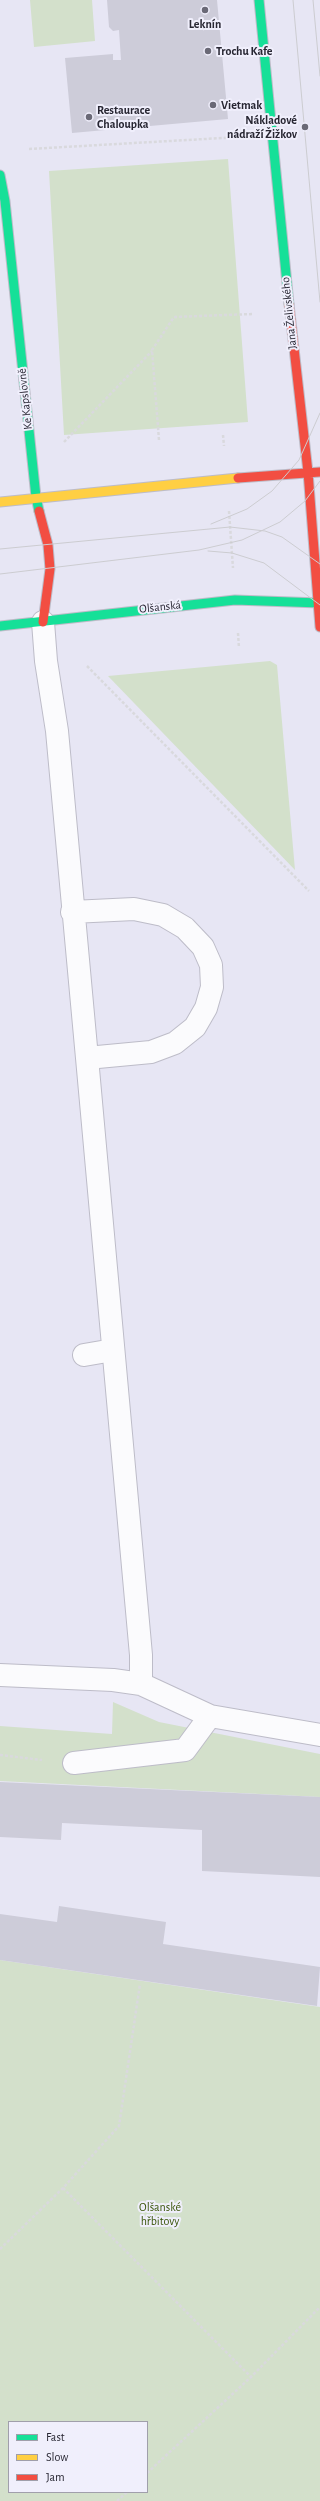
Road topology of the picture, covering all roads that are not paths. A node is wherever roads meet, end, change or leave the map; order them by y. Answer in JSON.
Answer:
{"nodes":[{"id":1,"x":260,"y":0,"type":"edge"},
{"id":2,"x":0,"y":175,"type":"edge"},
{"id":3,"x":308,"y":472,"type":"junction"},
{"id":4,"x":320,"y":472,"type":"edge"},
{"id":5,"x":36,"y":497,"type":"junction"},
{"id":6,"x":0,"y":502,"type":"edge"},
{"id":7,"x":319,"y":603,"type":"edge"},
{"id":8,"x":43,"y":622,"type":"junction"},
{"id":9,"x":0,"y":626,"type":"edge"},
{"id":10,"x":320,"y":627,"type":"edge"},
{"id":11,"x":72,"y":912,"type":"junction"},
{"id":12,"x":87,"y":1058,"type":"junction"},
{"id":13,"x":113,"y":1350,"type":"junction"},
{"id":14,"x":84,"y":1355,"type":"dead end"},
{"id":15,"x":0,"y":1674,"type":"edge"},
{"id":16,"x":141,"y":1684,"type":"junction"},
{"id":17,"x":210,"y":1716,"type":"junction"},
{"id":18,"x":320,"y":1735,"type":"edge"},
{"id":19,"x":74,"y":1763,"type":"road end"}],
"edges":[{"from":1,"to":3,"type":"street","name":"Jana Želivského"},
{"from":2,"to":5,"type":"street","name":"Ke Kapslovně"},
{"from":3,"to":4,"type":"street"},
{"from":3,"to":5,"type":"street"},
{"from":3,"to":7,"type":"street","name":"Jana Želivského"},
{"from":5,"to":6,"type":"street"},
{"from":5,"to":8,"type":"street","name":"Ke Kapslovně"},
{"from":7,"to":8,"type":"street","name":"Olšanská"},
{"from":7,"to":10,"type":"street","name":"Jana Želivského"},
{"from":8,"to":9,"type":"street","name":"Olšanská"},
{"from":8,"to":11,"type":"lane"},
{"from":11,"to":12,"type":"lane"},
{"from":11,"to":12,"type":"lane"},
{"from":12,"to":13,"type":"lane"},
{"from":13,"to":14,"type":"lane"},
{"from":13,"to":16,"type":"lane"},
{"from":15,"to":16,"type":"lane"},
{"from":16,"to":17,"type":"lane"},
{"from":17,"to":18,"type":"lane"},
{"from":17,"to":19,"type":"lane"}]}
